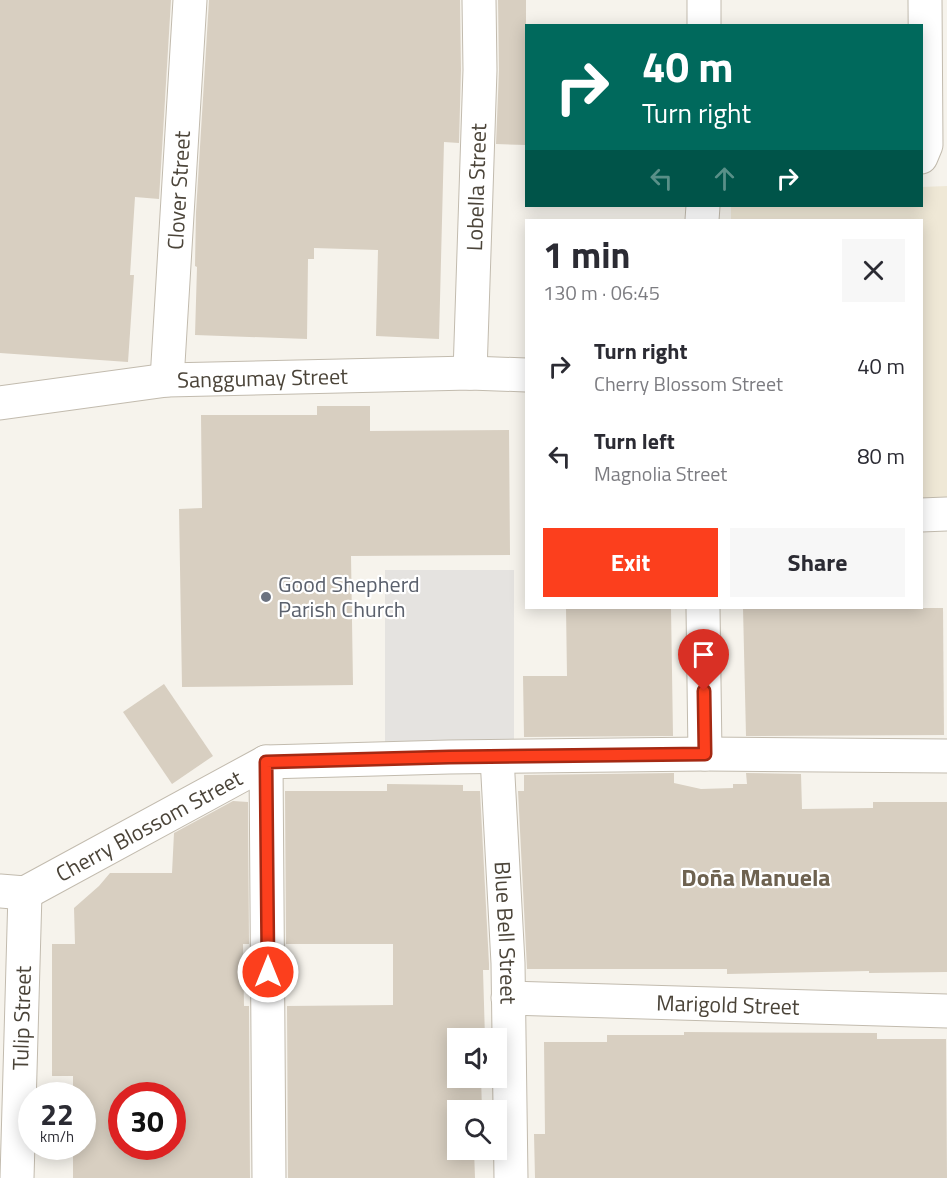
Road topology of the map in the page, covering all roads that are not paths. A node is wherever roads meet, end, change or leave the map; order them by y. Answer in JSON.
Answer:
{"nodes":[{"id":1,"x":190,"y":0,"type":"edge"},
{"id":2,"x":479,"y":0,"type":"edge"},
{"id":3,"x":704,"y":0,"type":"edge"},
{"id":4,"x":925,"y":0,"type":"edge"},
{"id":5,"x":704,"y":24,"type":"edge"},
{"id":6,"x":923,"y":153,"type":"edge"},
{"id":7,"x":923,"y":159,"type":"edge"},
{"id":8,"x":947,"y":162,"type":"edge"},
{"id":9,"x":470,"y":374,"type":"junction"},
{"id":10,"x":525,"y":375,"type":"edge"},
{"id":11,"x":167,"y":380,"type":"junction"},
{"id":12,"x":0,"y":403,"type":"edge"},
{"id":13,"x":947,"y":514,"type":"edge"},
{"id":14,"x":923,"y":515,"type":"edge"},
{"id":15,"x":703,"y":609,"type":"edge"},
{"id":16,"x":705,"y":754,"type":"junction"},
{"id":17,"x":947,"y":756,"type":"edge"},
{"id":18,"x":497,"y":757,"type":"junction"},
{"id":19,"x":266,"y":762,"type":"junction"},
{"id":20,"x":13,"y":892,"type":"edge"},
{"id":21,"x":508,"y":998,"type":"junction"},
{"id":22,"x":947,"y":1011,"type":"edge"},
{"id":23,"x":18,"y":1178,"type":"edge"},
{"id":24,"x":269,"y":1178,"type":"edge"},
{"id":25,"x":511,"y":1178,"type":"edge"}],
"edges":[{"from":1,"to":11,"type":"street","name":"Clover Street"},
{"from":2,"to":9,"type":"street","name":"Lobella Street"},
{"from":3,"to":5,"type":"street"},
{"from":4,"to":6,"type":"street"},
{"from":7,"to":8,"type":"street"},
{"from":9,"to":10,"type":"street","name":"Sanggumay Street"},
{"from":9,"to":11,"type":"street","name":"Sanggumay Street"},
{"from":11,"to":12,"type":"street","name":"Sanggumay Street"},
{"from":13,"to":14,"type":"street"},
{"from":15,"to":16,"type":"street"},
{"from":16,"to":17,"type":"street","name":"Cherry Blossom Street"},
{"from":16,"to":18,"type":"street","name":"Cherry Blossom Street"},
{"from":18,"to":19,"type":"street","name":"Cherry Blossom Street"},
{"from":18,"to":21,"type":"street","name":"Blue Bell Street"},
{"from":19,"to":20,"type":"street","name":"Cherry Blossom Street"},
{"from":19,"to":24,"type":"street"},
{"from":20,"to":23,"type":"street","name":"Tulip Street"},
{"from":21,"to":22,"type":"street","name":"Marigold Street"},
{"from":21,"to":25,"type":"street","name":"Blue Bell Street"}]}
